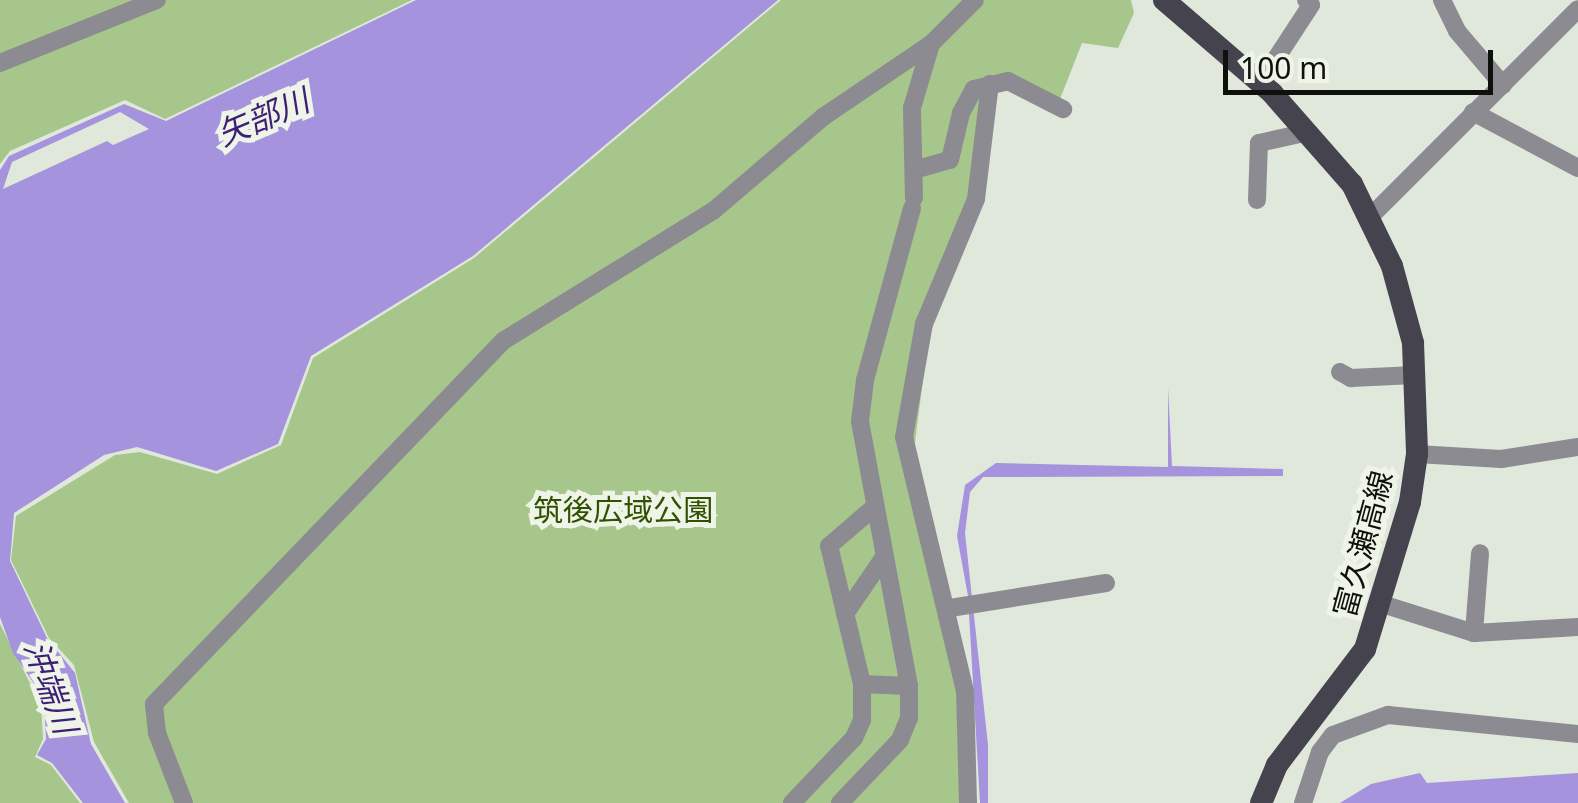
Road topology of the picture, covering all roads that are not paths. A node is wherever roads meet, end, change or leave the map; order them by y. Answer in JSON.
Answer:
{"nodes":[{"id":1,"x":157,"y":0,"type":"edge"},
{"id":2,"x":975,"y":0,"type":"edge"},
{"id":3,"x":1164,"y":0,"type":"edge"},
{"id":4,"x":1306,"y":0,"type":"edge"},
{"id":5,"x":1442,"y":0,"type":"edge"},
{"id":6,"x":1578,"y":8,"type":"edge"},
{"id":7,"x":931,"y":44,"type":"junction"},
{"id":8,"x":0,"y":63,"type":"edge"},
{"id":9,"x":1260,"y":82,"type":"junction"},
{"id":10,"x":990,"y":84,"type":"junction"},
{"id":11,"x":1504,"y":84,"type":"junction"},
{"id":12,"x":1063,"y":109,"type":"dead end"},
{"id":13,"x":1473,"y":112,"type":"junction"},
{"id":14,"x":1309,"y":132,"type":"junction"},
{"id":15,"x":1578,"y":168,"type":"edge"},
{"id":16,"x":914,"y":170,"type":"junction"},
{"id":17,"x":1257,"y":200,"type":"dead end"},
{"id":18,"x":1372,"y":216,"type":"junction"},
{"id":19,"x":1340,"y":372,"type":"dead end"},
{"id":20,"x":1415,"y":376,"type":"junction"},
{"id":21,"x":1578,"y":446,"type":"edge"},
{"id":22,"x":1417,"y":454,"type":"junction"},
{"id":23,"x":872,"y":509,"type":"junction"},
{"id":24,"x":1480,"y":553,"type":"dead end"},
{"id":25,"x":882,"y":560,"type":"junction"},
{"id":26,"x":1106,"y":583,"type":"dead end"},
{"id":27,"x":1379,"y":603,"type":"junction"},
{"id":28,"x":950,"y":608,"type":"junction"},
{"id":29,"x":845,"y":614,"type":"junction"},
{"id":30,"x":1578,"y":627,"type":"edge"},
{"id":31,"x":1474,"y":633,"type":"junction"},
{"id":32,"x":862,"y":684,"type":"junction"},
{"id":33,"x":909,"y":686,"type":"junction"},
{"id":34,"x":1357,"y":724,"type":"junction"},
{"id":35,"x":1303,"y":732,"type":"junction"},
{"id":36,"x":1578,"y":734,"type":"edge"},
{"id":37,"x":184,"y":803,"type":"edge"},
{"id":38,"x":792,"y":803,"type":"edge"},
{"id":39,"x":840,"y":803,"type":"edge"},
{"id":40,"x":968,"y":803,"type":"edge"},
{"id":41,"x":1261,"y":803,"type":"edge"},
{"id":42,"x":1303,"y":803,"type":"edge"}],
"edges":[{"from":1,"to":8,"type":"street"},
{"from":2,"to":7,"type":"street"},
{"from":3,"to":9,"type":"main road","name":"富久瀬高線"},
{"from":4,"to":9,"type":"street"},
{"from":5,"to":11,"type":"street"},
{"from":6,"to":11,"type":"street"},
{"from":7,"to":16,"type":"street"},
{"from":7,"to":37,"type":"street"},
{"from":9,"to":14,"type":"main road","name":"富久瀬高線"},
{"from":10,"to":12,"type":"street"},
{"from":10,"to":16,"type":"street"},
{"from":10,"to":28,"type":"street"},
{"from":11,"to":13,"type":"street"},
{"from":13,"to":15,"type":"street"},
{"from":13,"to":18,"type":"street"},
{"from":14,"to":17,"type":"street"},
{"from":14,"to":18,"type":"main road","name":"富久瀬高線"},
{"from":16,"to":23,"type":"street"},
{"from":18,"to":20,"type":"main road","name":"富久瀬高線"},
{"from":19,"to":20,"type":"street"},
{"from":20,"to":22,"type":"main road","name":"富久瀬高線"},
{"from":21,"to":22,"type":"street"},
{"from":22,"to":27,"type":"main road","name":"富久瀬高線"},
{"from":23,"to":25,"type":"street"},
{"from":23,"to":29,"type":"street"},
{"from":24,"to":31,"type":"street"},
{"from":25,"to":29,"type":"street"},
{"from":25,"to":33,"type":"street"},
{"from":26,"to":28,"type":"street"},
{"from":27,"to":31,"type":"street"},
{"from":27,"to":35,"type":"main road","name":"富久瀬高線"},
{"from":28,"to":40,"type":"street"},
{"from":29,"to":32,"type":"street"},
{"from":30,"to":31,"type":"street"},
{"from":32,"to":33,"type":"street"},
{"from":32,"to":38,"type":"street"},
{"from":33,"to":39,"type":"street"},
{"from":34,"to":35,"type":"street"},
{"from":34,"to":36,"type":"street"},
{"from":34,"to":42,"type":"street"},
{"from":35,"to":41,"type":"main road","name":"富久瀬高線"}]}
